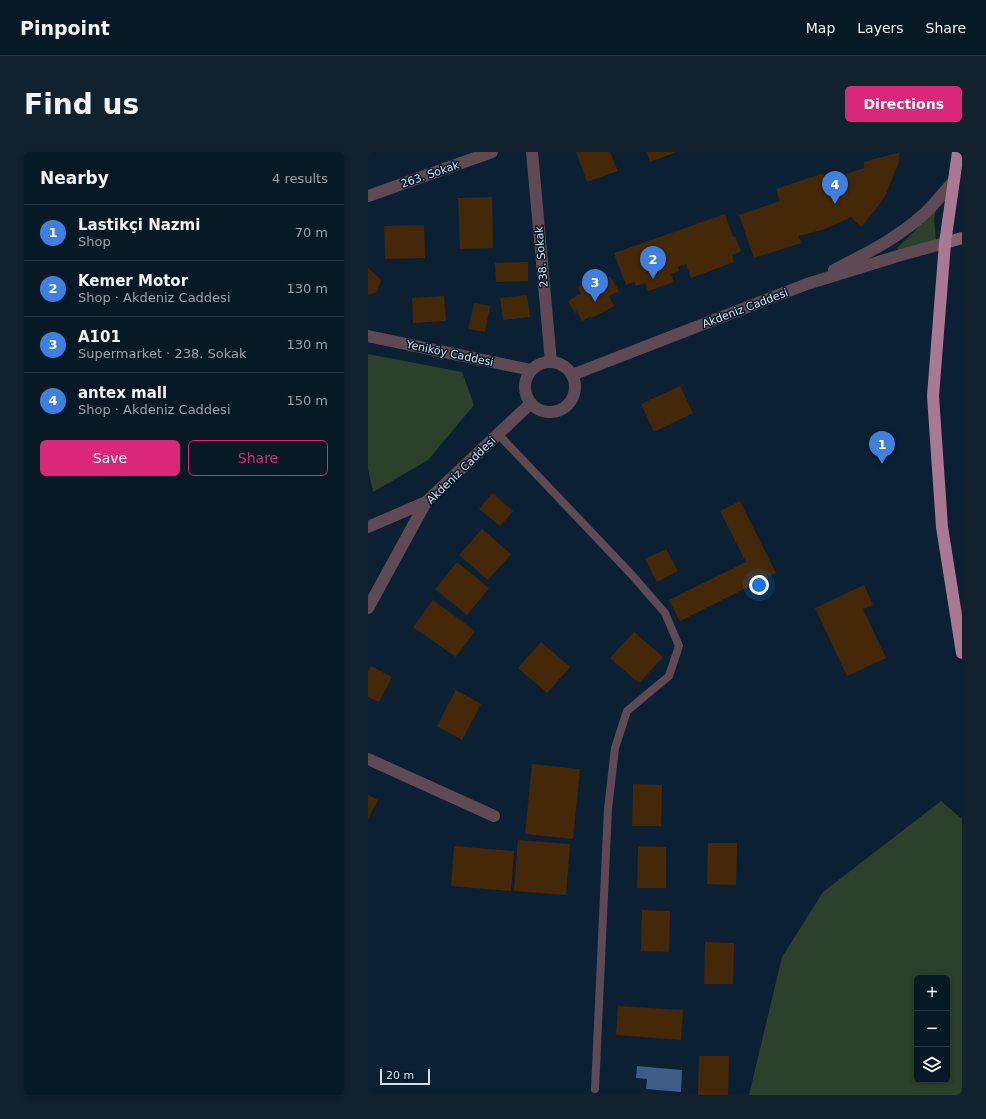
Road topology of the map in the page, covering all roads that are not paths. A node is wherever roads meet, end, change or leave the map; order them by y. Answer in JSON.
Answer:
{"nodes":[{"id":1,"x":492,"y":152,"type":"edge"},
{"id":2,"x":532,"y":152,"type":"edge"},
{"id":3,"x":958,"y":152,"type":"edge"},
{"id":4,"x":957,"y":178,"type":"edge"},
{"id":5,"x":368,"y":196,"type":"edge"},
{"id":6,"x":962,"y":238,"type":"edge"},
{"id":7,"x":945,"y":243,"type":"junction"},
{"id":8,"x":807,"y":284,"type":"junction"},
{"id":9,"x":368,"y":336,"type":"edge"},
{"id":10,"x":551,"y":362,"type":"junction"},
{"id":11,"x":531,"y":370,"type":"junction"},
{"id":12,"x":572,"y":375,"type":"junction"},
{"id":13,"x":530,"y":404,"type":"junction"},
{"id":14,"x":498,"y":434,"type":"junction"},
{"id":15,"x":426,"y":502,"type":"junction"},
{"id":16,"x":368,"y":527,"type":"edge"},
{"id":17,"x":368,"y":608,"type":"edge"},
{"id":18,"x":962,"y":653,"type":"edge"},
{"id":19,"x":368,"y":758,"type":"edge"},
{"id":20,"x":494,"y":816,"type":"dead end"},
{"id":21,"x":595,"y":1089,"type":"dead end"}],
"edges":[{"from":1,"to":5,"type":"street","name":"263. Sokak"},
{"from":2,"to":10,"type":"street","name":"238. Sokak"},
{"from":3,"to":4,"type":"highway"},
{"from":4,"to":7,"type":"highway"},
{"from":4,"to":8,"type":"street","name":"Akdeniz Caddesi"},
{"from":6,"to":7,"type":"main road","name":"Akdeniz Caddesi"},
{"from":7,"to":8,"type":"street","name":"Akdeniz Caddesi"},
{"from":7,"to":18,"type":"highway"},
{"from":8,"to":12,"type":"street","name":"Akdeniz Caddesi"},
{"from":9,"to":11,"type":"street","name":"Yeniköy Caddesi"},
{"from":10,"to":11,"type":"street"},
{"from":10,"to":12,"type":"street"},
{"from":11,"to":13,"type":"street"},
{"from":12,"to":13,"type":"street"},
{"from":13,"to":14,"type":"street","name":"Akdeniz Caddesi"},
{"from":14,"to":15,"type":"street","name":"Akdeniz Caddesi"},
{"from":14,"to":21,"type":"lane"},
{"from":15,"to":16,"type":"street"},
{"from":15,"to":17,"type":"street","name":"Akdeniz Caddesi"},
{"from":19,"to":20,"type":"street"}]}
